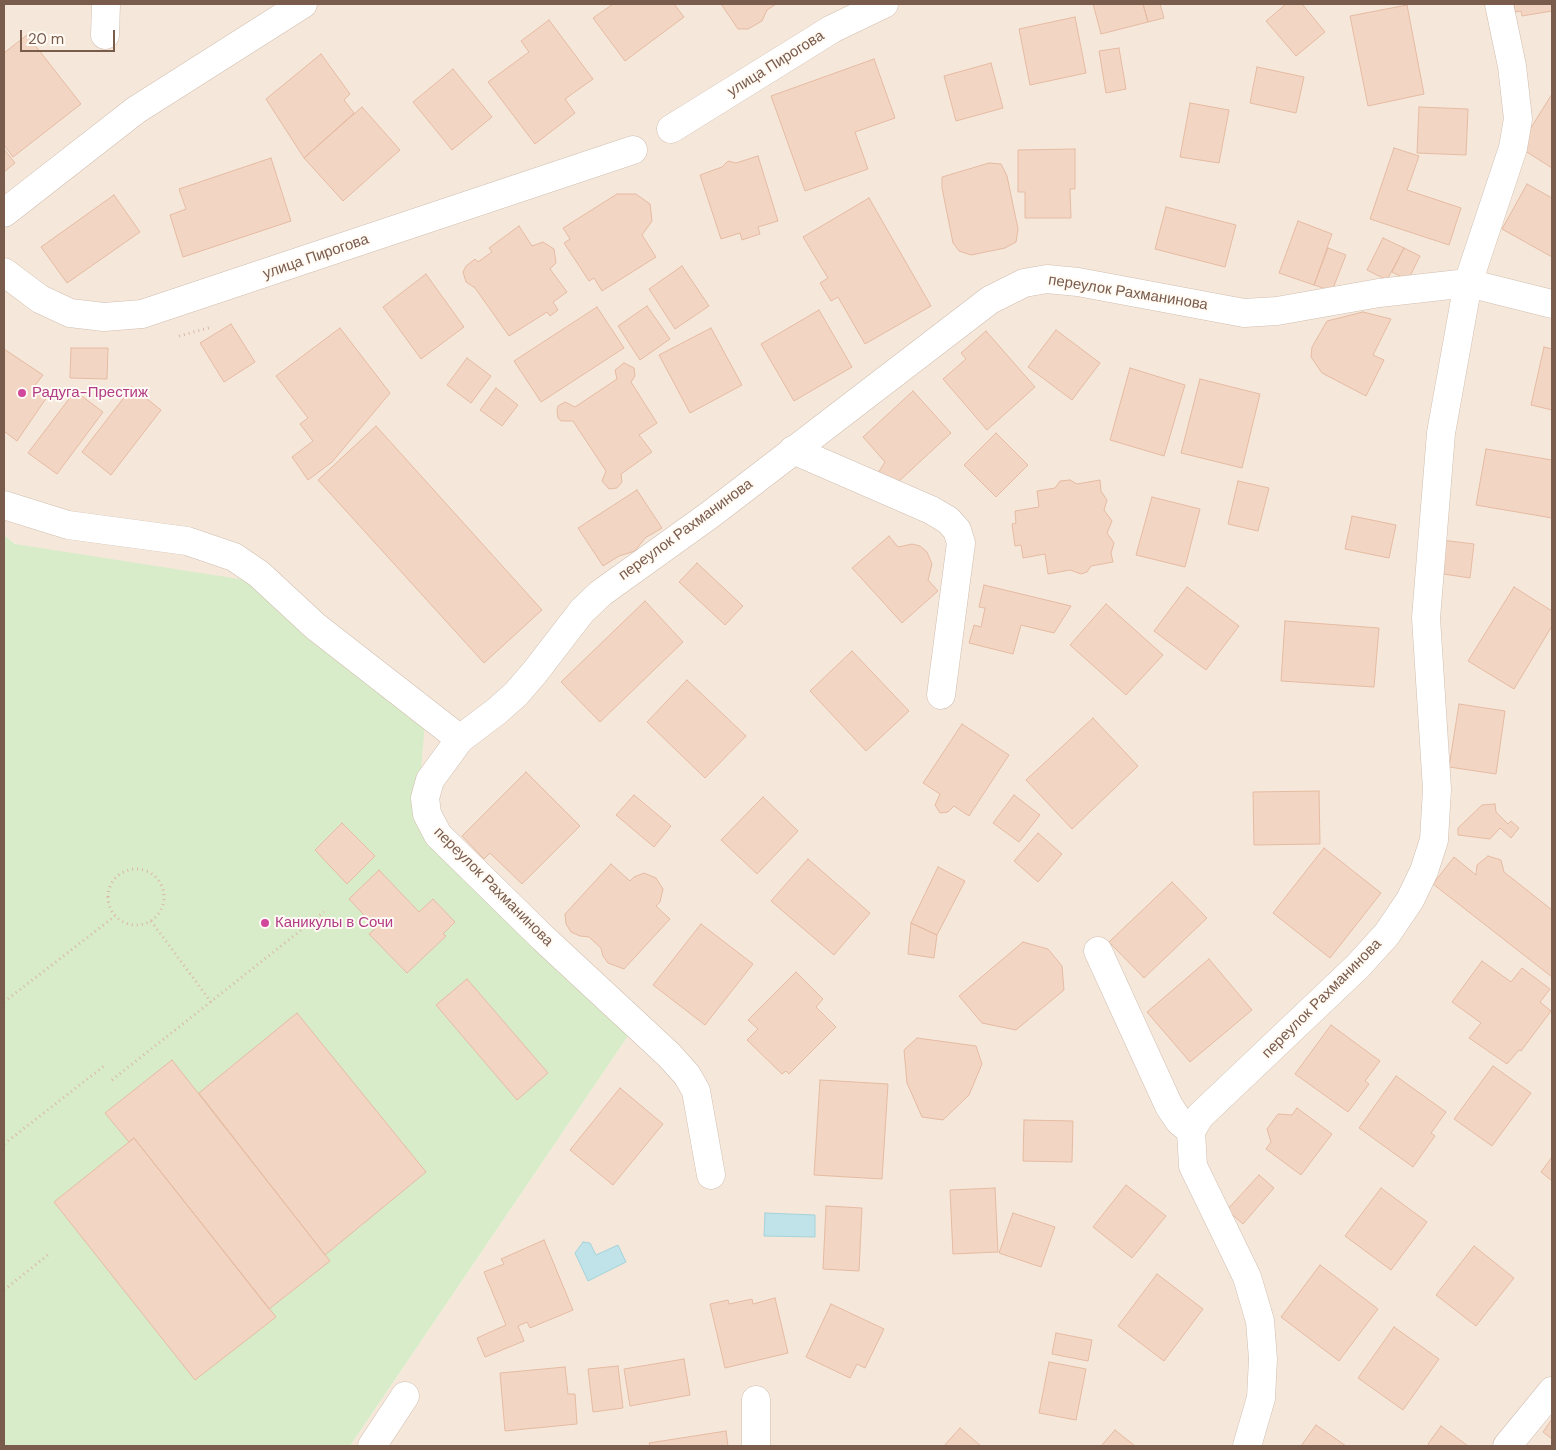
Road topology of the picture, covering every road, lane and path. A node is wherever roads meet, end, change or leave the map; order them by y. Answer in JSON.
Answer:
{"nodes":[{"id":1,"x":106,"y":4,"type":"edge"},
{"id":2,"x":303,"y":4,"type":"edge"},
{"id":3,"x":884,"y":4,"type":"edge"},
{"id":4,"x":1499,"y":4,"type":"edge"},
{"id":5,"x":105,"y":35,"type":"dead end"},
{"id":6,"x":671,"y":129,"type":"dead end"},
{"id":7,"x":633,"y":150,"type":"dead end"},
{"id":8,"x":4,"y":213,"type":"edge"},
{"id":9,"x":4,"y":272,"type":"edge"},
{"id":10,"x":1468,"y":283,"type":"junction"},
{"id":11,"x":1552,"y":304,"type":"edge"},
{"id":12,"x":793,"y":450,"type":"junction"},
{"id":13,"x":4,"y":504,"type":"edge"},
{"id":14,"x":941,"y":695,"type":"dead end"},
{"id":15,"x":460,"y":739,"type":"junction"},
{"id":16,"x":324,"y":912,"type":"dead end"},
{"id":17,"x":115,"y":916,"type":"junction"},
{"id":18,"x":151,"y":922,"type":"junction"},
{"id":19,"x":1098,"y":951,"type":"dead end"},
{"id":20,"x":4,"y":1002,"type":"edge"},
{"id":21,"x":211,"y":1002,"type":"junction"},
{"id":22,"x":104,"y":1066,"type":"dead end"},
{"id":23,"x":112,"y":1080,"type":"dead end"},
{"id":24,"x":1191,"y":1131,"type":"junction"},
{"id":25,"x":4,"y":1144,"type":"edge"},
{"id":26,"x":711,"y":1175,"type":"dead end"},
{"id":27,"x":49,"y":1254,"type":"dead end"},
{"id":28,"x":4,"y":1290,"type":"edge"},
{"id":29,"x":1552,"y":1391,"type":"edge"},
{"id":30,"x":405,"y":1396,"type":"dead end"},
{"id":31,"x":756,"y":1400,"type":"dead end"},
{"id":32,"x":372,"y":1446,"type":"edge"},
{"id":33,"x":756,"y":1446,"type":"edge"},
{"id":34,"x":1247,"y":1446,"type":"edge"},
{"id":35,"x":1507,"y":1446,"type":"edge"}],
"edges":[{"from":1,"to":5,"type":"street"},
{"from":2,"to":8,"type":"street"},
{"from":3,"to":6,"type":"street","name":"улица Пирогова"},
{"from":4,"to":10,"type":"street","name":"переулок Рахманинова"},
{"from":7,"to":9,"type":"street","name":"улица Пирогова"},
{"from":10,"to":11,"type":"street","name":"переулок Рахманинова"},
{"from":10,"to":12,"type":"street","name":"переулок Рахманинова"},
{"from":10,"to":24,"type":"street","name":"переулок Рахманинова"},
{"from":12,"to":14,"type":"street"},
{"from":12,"to":15,"type":"street","name":"переулок Рахманинова"},
{"from":13,"to":15,"type":"street"},
{"from":15,"to":26,"type":"street","name":"переулок Рахманинова"},
{"from":16,"to":21,"type":"path"},
{"from":17,"to":18,"type":"path"},
{"from":17,"to":18,"type":"path"},
{"from":17,"to":20,"type":"path"},
{"from":18,"to":21,"type":"path"},
{"from":19,"to":24,"type":"street"},
{"from":21,"to":23,"type":"path"},
{"from":22,"to":25,"type":"path"},
{"from":24,"to":34,"type":"street"},
{"from":27,"to":28,"type":"path"},
{"from":29,"to":35,"type":"street"},
{"from":30,"to":32,"type":"street"},
{"from":31,"to":33,"type":"street"}]}
